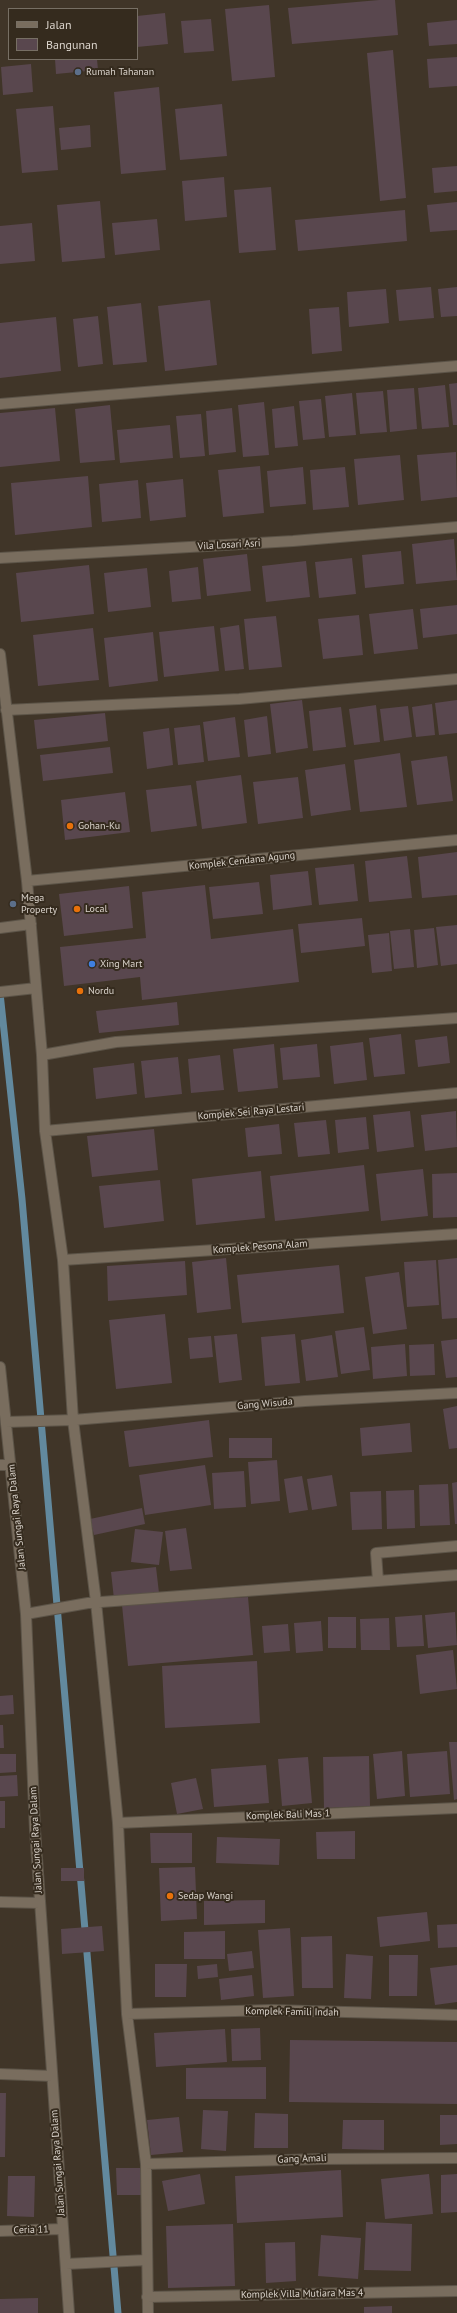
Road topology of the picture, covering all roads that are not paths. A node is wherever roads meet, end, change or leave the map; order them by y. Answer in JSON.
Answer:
{"nodes":[{"id":1,"x":457,"y":366,"type":"edge"},
{"id":2,"x":0,"y":404,"type":"edge"},
{"id":3,"x":457,"y":527,"type":"edge"},
{"id":4,"x":0,"y":558,"type":"edge"},
{"id":5,"x":0,"y":654,"type":"edge"},
{"id":6,"x":457,"y":679,"type":"edge"},
{"id":7,"x":6,"y":710,"type":"junction"},
{"id":8,"x":457,"y":840,"type":"edge"},
{"id":9,"x":27,"y":881,"type":"junction"},
{"id":10,"x":31,"y":924,"type":"junction"},
{"id":11,"x":2,"y":928,"type":"edge"},
{"id":12,"x":36,"y":988,"type":"junction"},
{"id":13,"x":0,"y":992,"type":"edge"},
{"id":14,"x":457,"y":1018,"type":"edge"},
{"id":15,"x":42,"y":1056,"type":"junction"},
{"id":16,"x":457,"y":1093,"type":"edge"},
{"id":17,"x":45,"y":1131,"type":"junction"},
{"id":18,"x":457,"y":1234,"type":"edge"},
{"id":19,"x":63,"y":1260,"type":"junction"},
{"id":20,"x":0,"y":1367,"type":"edge"},
{"id":21,"x":457,"y":1393,"type":"edge"},
{"id":22,"x":73,"y":1420,"type":"junction"},
{"id":23,"x":9,"y":1422,"type":"junction"},
{"id":24,"x":0,"y":1464,"type":"edge"},
{"id":25,"x":11,"y":1464,"type":"junction"},
{"id":26,"x":457,"y":1546,"type":"edge"},
{"id":27,"x":457,"y":1575,"type":"edge"},
{"id":28,"x":378,"y":1581,"type":"junction"},
{"id":29,"x":92,"y":1602,"type":"junction"},
{"id":30,"x":26,"y":1614,"type":"junction"},
{"id":31,"x":457,"y":1808,"type":"edge"},
{"id":32,"x":118,"y":1823,"type":"junction"},
{"id":33,"x":0,"y":1902,"type":"edge"},
{"id":34,"x":40,"y":1903,"type":"junction"},
{"id":35,"x":127,"y":2014,"type":"junction"},
{"id":36,"x":457,"y":2015,"type":"edge"},
{"id":37,"x":0,"y":2074,"type":"edge"},
{"id":38,"x":52,"y":2076,"type":"junction"},
{"id":39,"x":457,"y":2158,"type":"edge"},
{"id":40,"x":146,"y":2164,"type":"junction"},
{"id":41,"x":62,"y":2229,"type":"junction"},
{"id":42,"x":0,"y":2231,"type":"edge"},
{"id":43,"x":147,"y":2260,"type":"junction"},
{"id":44,"x":66,"y":2264,"type":"junction"},
{"id":45,"x":457,"y":2291,"type":"edge"},
{"id":46,"x":147,"y":2297,"type":"junction"},
{"id":47,"x":70,"y":2313,"type":"edge"},
{"id":48,"x":148,"y":2313,"type":"edge"}],
"edges":[{"from":1,"to":2,"type":"street"},
{"from":3,"to":4,"type":"street","name":"Vila Losari Asri"},
{"from":5,"to":7,"type":"street"},
{"from":6,"to":7,"type":"street"},
{"from":7,"to":9,"type":"street"},
{"from":8,"to":9,"type":"street","name":"Komplek Cendana Agung"},
{"from":9,"to":10,"type":"street"},
{"from":10,"to":11,"type":"street"},
{"from":10,"to":12,"type":"street"},
{"from":12,"to":13,"type":"street"},
{"from":12,"to":15,"type":"street"},
{"from":14,"to":15,"type":"street"},
{"from":15,"to":17,"type":"street"},
{"from":16,"to":17,"type":"street","name":"Komplek Sei Raya Lestari"},
{"from":17,"to":19,"type":"street"},
{"from":18,"to":19,"type":"street","name":"Komplek Pesona Alam"},
{"from":19,"to":22,"type":"street"},
{"from":20,"to":23,"type":"street","name":"Jalan Sungai Raya Dalam"},
{"from":21,"to":22,"type":"street","name":"Gang Wisuda"},
{"from":22,"to":23,"type":"street","name":"Gang Wisuda"},
{"from":22,"to":29,"type":"street"},
{"from":23,"to":25,"type":"street","name":"Jalan Sungai Raya Dalam"},
{"from":24,"to":25,"type":"street"},
{"from":25,"to":30,"type":"street","name":"Jalan Sungai Raya Dalam"},
{"from":26,"to":28,"type":"street"},
{"from":27,"to":28,"type":"street"},
{"from":28,"to":29,"type":"street"},
{"from":29,"to":30,"type":"street"},
{"from":29,"to":32,"type":"street"},
{"from":30,"to":34,"type":"street","name":"Jalan Sungai Raya Dalam"},
{"from":31,"to":32,"type":"street","name":"Komplek Bali Mas 1"},
{"from":32,"to":35,"type":"street"},
{"from":33,"to":34,"type":"street"},
{"from":34,"to":38,"type":"street","name":"Jalan Sungai Raya Dalam"},
{"from":35,"to":36,"type":"street","name":"Komplek Famili Indah"},
{"from":35,"to":40,"type":"street"},
{"from":37,"to":38,"type":"street"},
{"from":38,"to":41,"type":"street","name":"Jalan Sungai Raya Dalam"},
{"from":39,"to":40,"type":"street","name":"Gang Amali"},
{"from":40,"to":43,"type":"street"},
{"from":41,"to":42,"type":"street","name":"Ceria 11"},
{"from":41,"to":44,"type":"street","name":"Jalan Sungai Raya Dalam"},
{"from":43,"to":44,"type":"street"},
{"from":43,"to":46,"type":"street"},
{"from":44,"to":47,"type":"street","name":"Jalan Sungai Raya Dalam"},
{"from":45,"to":46,"type":"street","name":"Komplek Villa Mutiara Mas 4"},
{"from":46,"to":48,"type":"street"}]}
